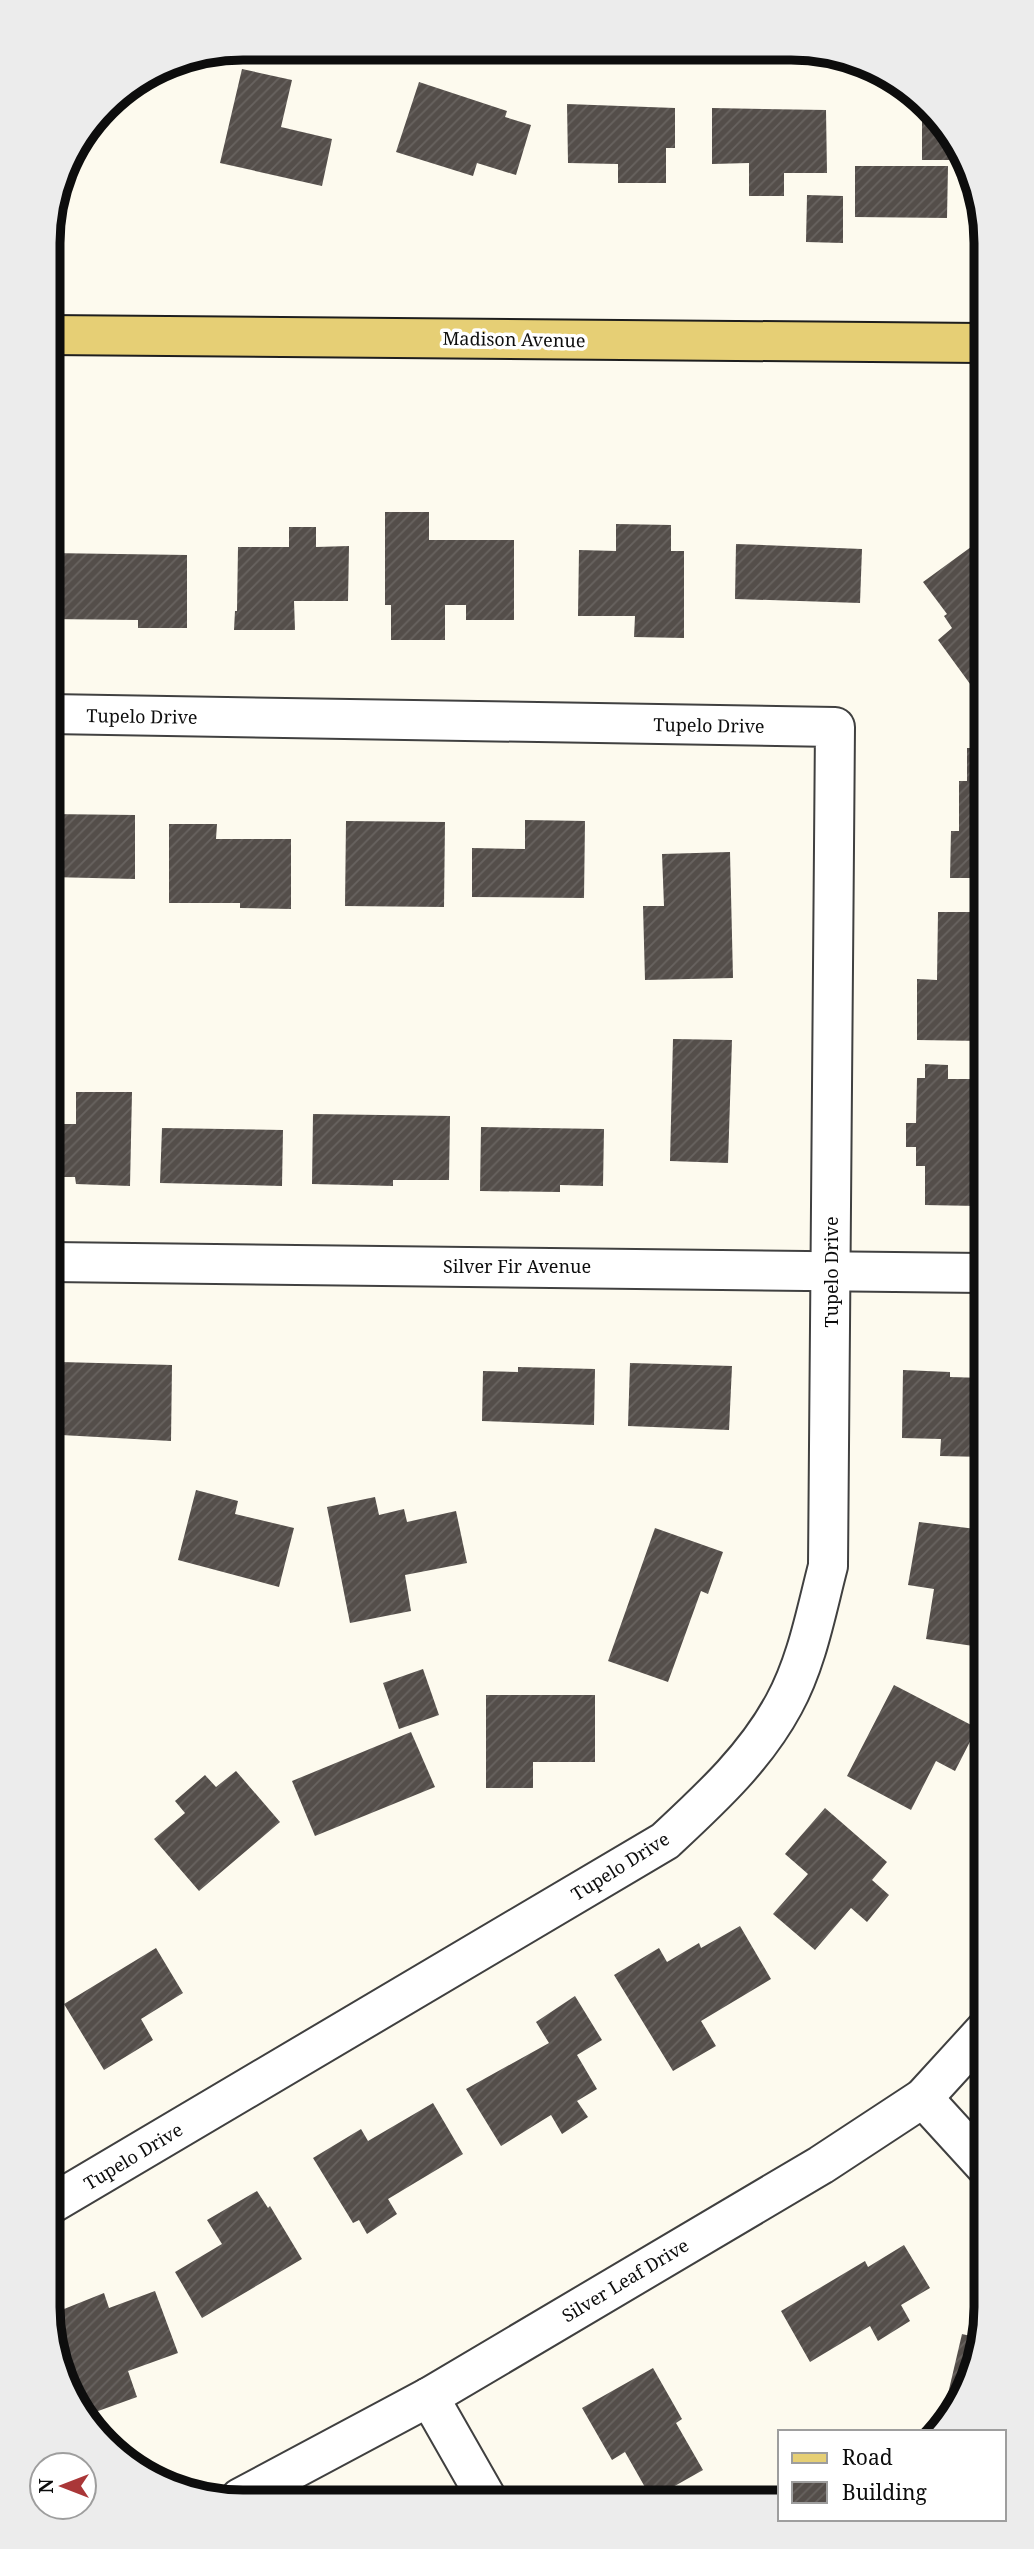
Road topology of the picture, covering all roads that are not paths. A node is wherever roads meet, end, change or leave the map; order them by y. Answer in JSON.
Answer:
{"nodes":[{"id":1,"x":60,"y":335,"type":"edge"},
{"id":2,"x":974,"y":343,"type":"edge"},
{"id":3,"x":60,"y":714,"type":"edge"},
{"id":4,"x":60,"y":1262,"type":"edge"},
{"id":5,"x":830,"y":1269,"type":"junction"},
{"id":6,"x":974,"y":1273,"type":"edge"},
{"id":7,"x":974,"y":2042,"type":"edge"},
{"id":8,"x":923,"y":2098,"type":"junction"},
{"id":9,"x":974,"y":2154,"type":"edge"},
{"id":10,"x":60,"y":2199,"type":"edge"},
{"id":11,"x":429,"y":2397,"type":"junction"},
{"id":12,"x":255,"y":2490,"type":"edge"},
{"id":13,"x":482,"y":2490,"type":"edge"}],
"edges":[{"from":1,"to":2,"type":"main road","name":"Madison Avenue"},
{"from":3,"to":5,"type":"street","name":"Tupelo Drive"},
{"from":4,"to":5,"type":"street","name":"Silver Fir Avenue"},
{"from":5,"to":6,"type":"street","name":"Silver Fir Avenue"},
{"from":5,"to":10,"type":"street","name":"Tupelo Drive"},
{"from":7,"to":8,"type":"street","name":"Silver Leaf Drive"},
{"from":8,"to":9,"type":"street"},
{"from":8,"to":11,"type":"street","name":"Silver Leaf Drive"},
{"from":11,"to":12,"type":"street","name":"Silver Leaf Drive"},
{"from":11,"to":13,"type":"street"}]}
